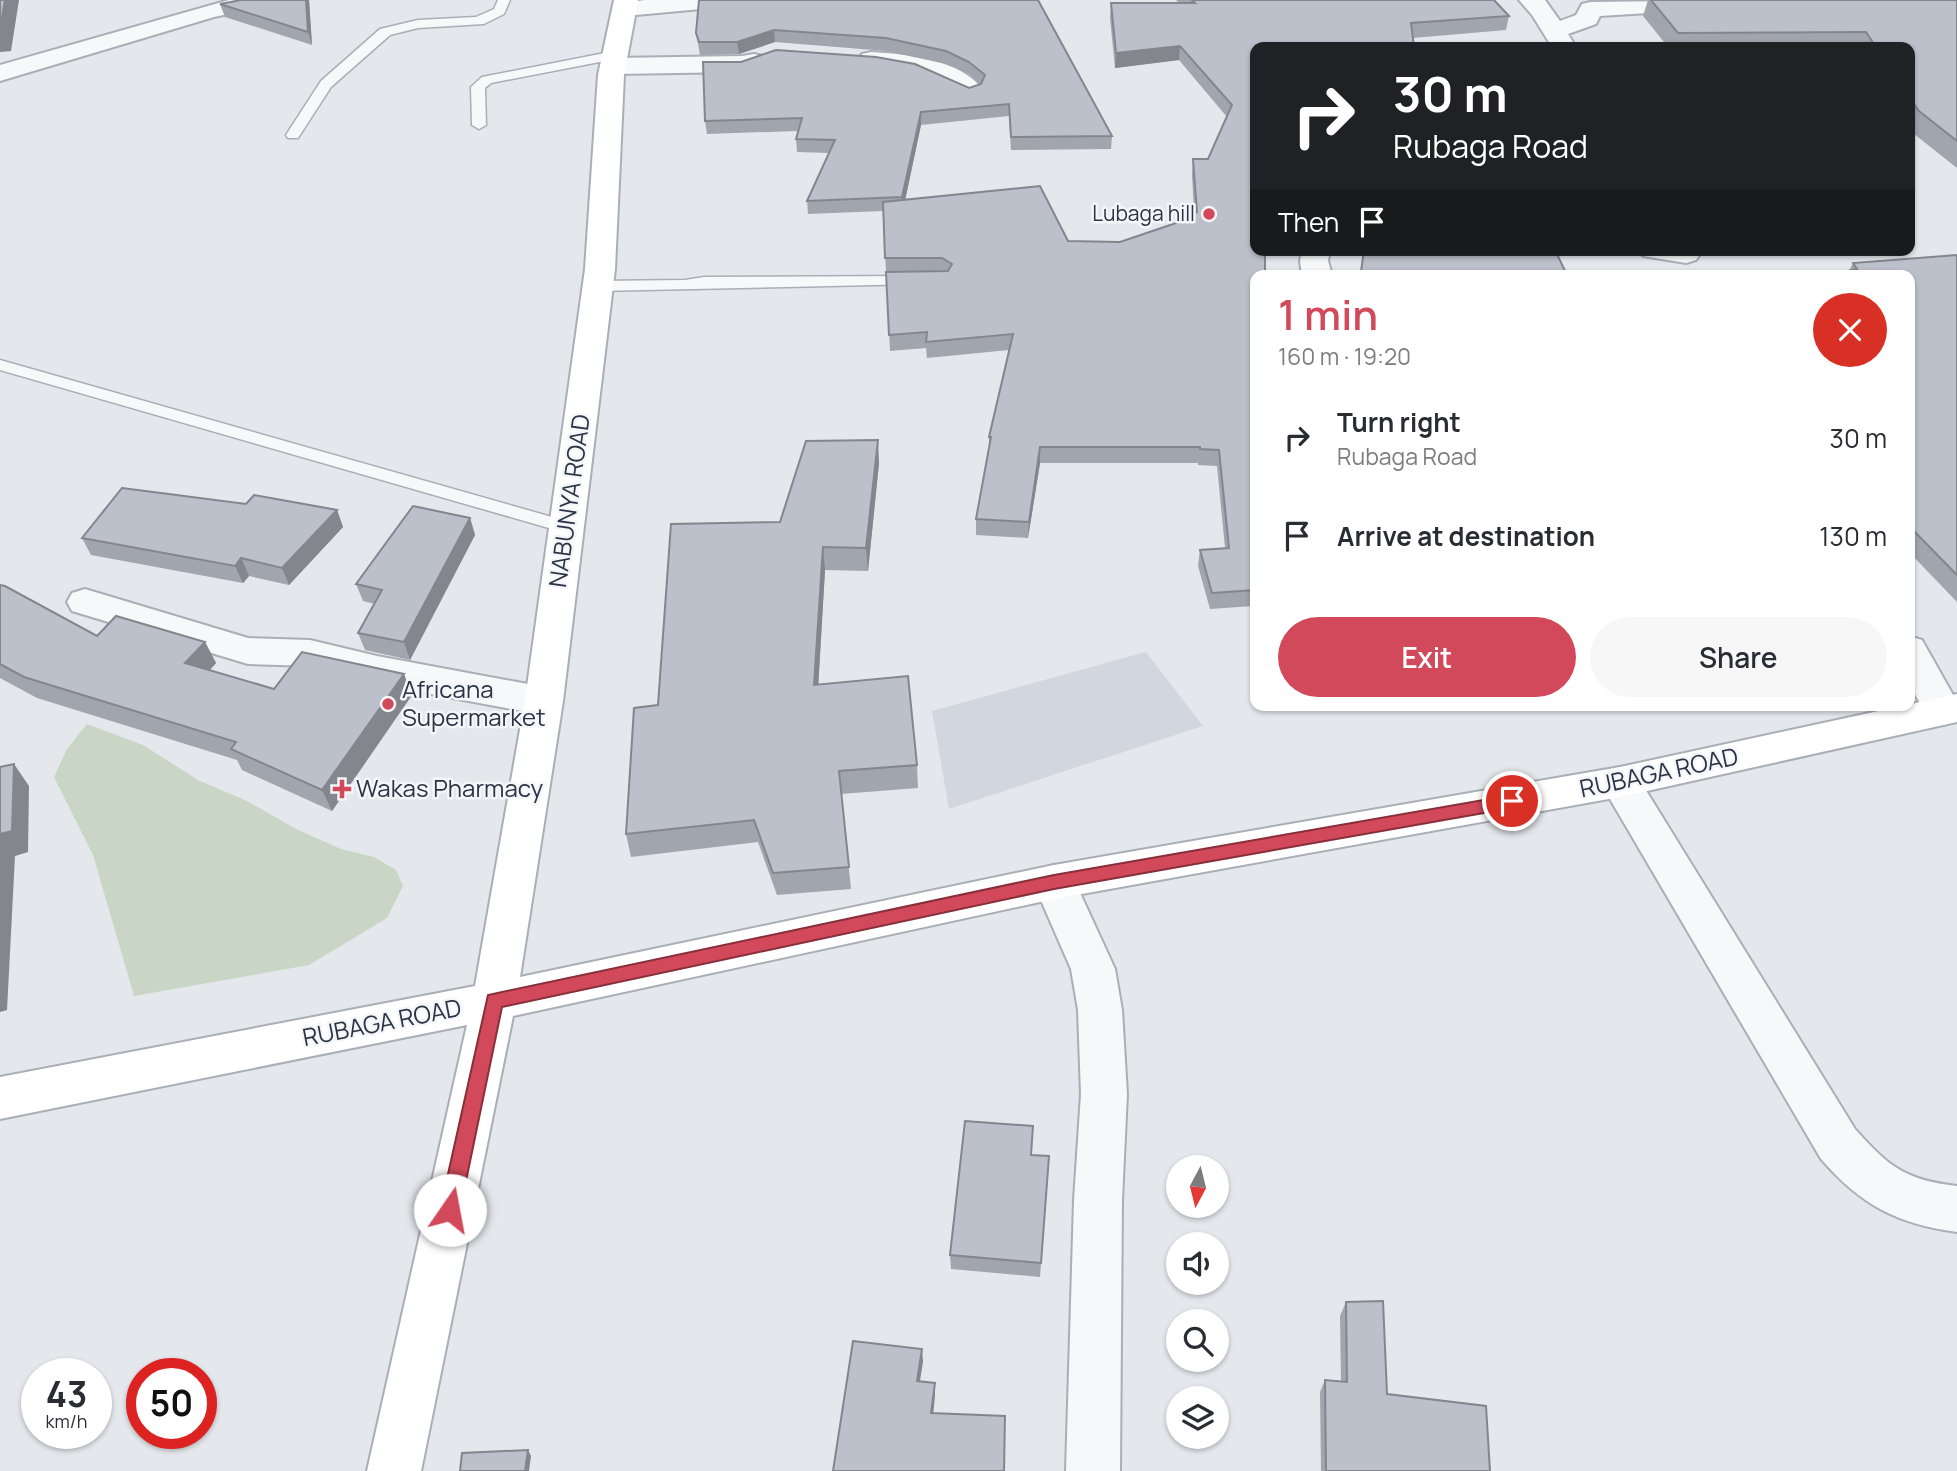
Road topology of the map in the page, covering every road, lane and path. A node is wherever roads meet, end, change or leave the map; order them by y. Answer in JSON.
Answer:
{"nodes":[{"id":1,"x":264,"y":0,"type":"edge"},
{"id":2,"x":504,"y":0,"type":"edge"},
{"id":3,"x":723,"y":0,"type":"edge"},
{"id":4,"x":1531,"y":0,"type":"edge"},
{"id":5,"x":1745,"y":0,"type":"edge"},
{"id":6,"x":628,"y":4,"type":"edge"},
{"id":7,"x":1559,"y":39,"type":"edge"},
{"id":8,"x":775,"y":52,"type":"edge"},
{"id":9,"x":852,"y":58,"type":"edge"},
{"id":10,"x":614,"y":61,"type":"junction"},
{"id":11,"x":0,"y":73,"type":"edge"},
{"id":12,"x":970,"y":90,"type":"edge"},
{"id":13,"x":479,"y":125,"type":"dead end"},
{"id":14,"x":293,"y":135,"type":"dead end"},
{"id":15,"x":929,"y":281,"type":"edge"},
{"id":16,"x":598,"y":286,"type":"junction"},
{"id":17,"x":0,"y":365,"type":"edge"},
{"id":18,"x":566,"y":527,"type":"junction"},
{"id":19,"x":85,"y":602,"type":"dead end"},
{"id":20,"x":1915,"y":658,"type":"edge"},
{"id":21,"x":544,"y":701,"type":"junction"},
{"id":22,"x":1950,"y":709,"type":"edge"},
{"id":23,"x":1620,"y":782,"type":"junction"},
{"id":24,"x":1054,"y":882,"type":"junction"},
{"id":25,"x":495,"y":1001,"type":"junction"},
{"id":26,"x":0,"y":1098,"type":"edge"},
{"id":27,"x":1957,"y":1209,"type":"edge"},
{"id":28,"x":394,"y":1471,"type":"edge"},
{"id":29,"x":1093,"y":1471,"type":"edge"}],
"edges":[{"from":1,"to":11,"type":"street"},
{"from":2,"to":14,"type":"lane"},
{"from":3,"to":6,"type":"street"},
{"from":4,"to":7,"type":"street"},
{"from":5,"to":7,"type":"street"},
{"from":6,"to":10,"type":"main road","name":"NABUNYA ROAD"},
{"from":8,"to":10,"type":"street"},
{"from":9,"to":12,"type":"street"},
{"from":10,"to":13,"type":"lane"},
{"from":10,"to":16,"type":"main road","name":"NABUNYA ROAD"},
{"from":15,"to":16,"type":"lane"},
{"from":16,"to":18,"type":"main road","name":"NABUNYA ROAD"},
{"from":17,"to":18,"type":"lane"},
{"from":18,"to":21,"type":"main road","name":"NABUNYA ROAD"},
{"from":19,"to":21,"type":"street"},
{"from":20,"to":22,"type":"street"},
{"from":21,"to":25,"type":"main road","name":"NABUNYA ROAD"},
{"from":22,"to":23,"type":"main road","name":"RUBAGA ROAD"},
{"from":23,"to":24,"type":"main road","name":"RUBAGA ROAD"},
{"from":23,"to":27,"type":"street"},
{"from":24,"to":25,"type":"main road","name":"RUBAGA ROAD"},
{"from":24,"to":29,"type":"street"},
{"from":25,"to":26,"type":"main road","name":"RUBAGA ROAD"},
{"from":25,"to":28,"type":"main road","name":"NABUNYA ROAD"}]}
